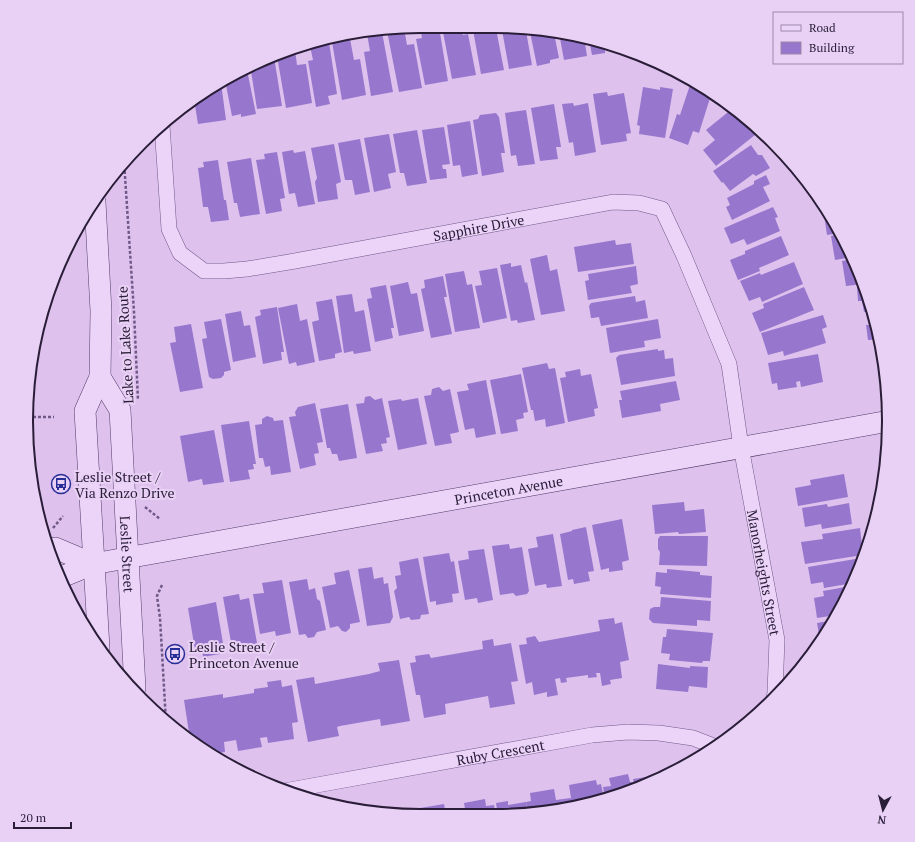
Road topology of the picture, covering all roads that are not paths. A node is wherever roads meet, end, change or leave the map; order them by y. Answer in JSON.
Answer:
{"nodes":[{"id":1,"x":162,"y":132,"type":"edge"},
{"id":2,"x":95,"y":209,"type":"edge"},
{"id":3,"x":100,"y":377,"type":"junction"},
{"id":4,"x":882,"y":421,"type":"edge"},
{"id":5,"x":741,"y":447,"type":"junction"},
{"id":6,"x":55,"y":548,"type":"edge"},
{"id":7,"x":128,"y":558,"type":"junction"},
{"id":8,"x":93,"y":564,"type":"junction"},
{"id":9,"x":66,"y":576,"type":"edge"},
{"id":10,"x":98,"y":637,"type":"edge"},
{"id":11,"x":135,"y":683,"type":"edge"},
{"id":12,"x":775,"y":688,"type":"edge"},
{"id":13,"x":709,"y":744,"type":"edge"},
{"id":14,"x":298,"y":789,"type":"edge"}],
"edges":[{"from":1,"to":5,"type":"street","name":"Sapphire Drive"},
{"from":2,"to":3,"type":"street"},
{"from":3,"to":7,"type":"street","name":"Leslie Street"},
{"from":3,"to":8,"type":"street"},
{"from":4,"to":5,"type":"street","name":"Princeton Avenue"},
{"from":5,"to":7,"type":"street","name":"Princeton Avenue"},
{"from":5,"to":12,"type":"street","name":"Manorheights Street"},
{"from":6,"to":8,"type":"street"},
{"from":7,"to":8,"type":"street","name":"Princeton Avenue"},
{"from":7,"to":11,"type":"street","name":"Leslie Street"},
{"from":8,"to":9,"type":"street","name":"Princeton Avenue"},
{"from":8,"to":10,"type":"street"},
{"from":13,"to":14,"type":"street","name":"Ruby Crescent"}]}
